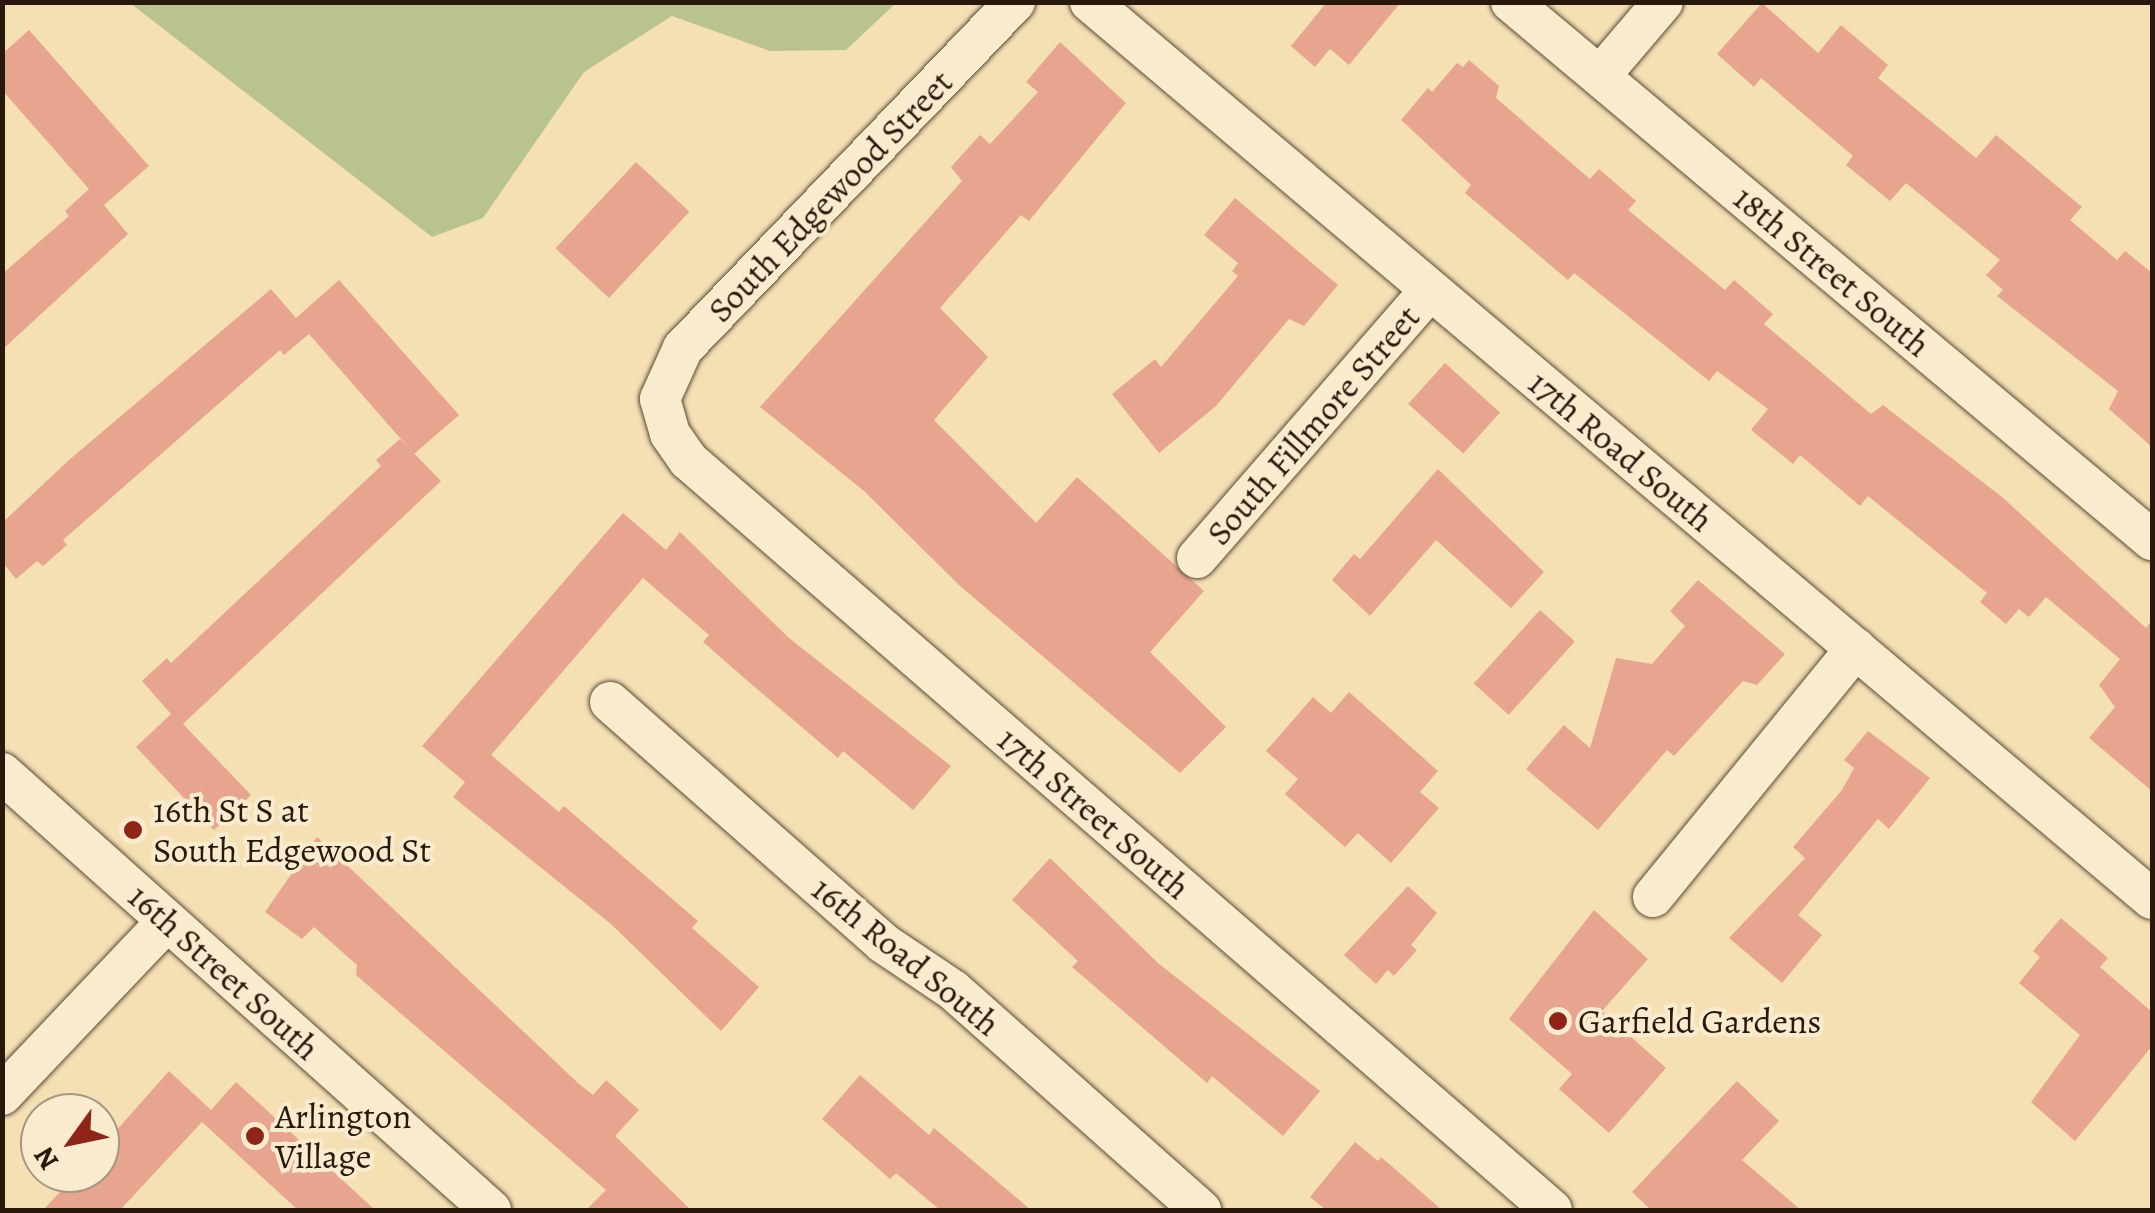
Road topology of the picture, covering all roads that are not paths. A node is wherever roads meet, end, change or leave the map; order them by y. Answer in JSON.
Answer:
{"nodes":[{"id":1,"x":1015,"y":2,"type":"edge"},
{"id":2,"x":1090,"y":2,"type":"edge"},
{"id":3,"x":1512,"y":2,"type":"edge"},
{"id":4,"x":1663,"y":2,"type":"edge"},
{"id":5,"x":1600,"y":76,"type":"junction"},
{"id":6,"x":1429,"y":291,"type":"junction"},
{"id":7,"x":660,"y":400,"type":"joint"},
{"id":8,"x":2152,"y":540,"type":"edge"},
{"id":9,"x":1198,"y":558,"type":"dead end"},
{"id":10,"x":1856,"y":648,"type":"junction"},
{"id":11,"x":610,"y":702,"type":"dead end"},
{"id":12,"x":2,"y":773,"type":"edge"},
{"id":13,"x":1652,"y":897,"type":"dead end"},
{"id":14,"x":2152,"y":899,"type":"edge"},
{"id":15,"x":168,"y":920,"type":"junction"},
{"id":16,"x":2,"y":1094,"type":"edge"},
{"id":17,"x":492,"y":1210,"type":"edge"},
{"id":18,"x":1201,"y":1210,"type":"edge"},
{"id":19,"x":1552,"y":1210,"type":"edge"}],
"edges":[{"from":1,"to":7,"type":"street","name":"South Edgewood Street"},
{"from":2,"to":6,"type":"street","name":"17th Road South"},
{"from":3,"to":5,"type":"street","name":"18th Street South"},
{"from":4,"to":5,"type":"street"},
{"from":5,"to":8,"type":"street","name":"18th Street South"},
{"from":6,"to":9,"type":"street","name":"South Fillmore Street"},
{"from":6,"to":10,"type":"street","name":"17th Road South"},
{"from":7,"to":19,"type":"street","name":"17th Street South"},
{"from":10,"to":13,"type":"street"},
{"from":10,"to":14,"type":"street","name":"17th Road South"},
{"from":11,"to":18,"type":"street","name":"16th Road South"},
{"from":12,"to":15,"type":"street","name":"16th Street South"},
{"from":15,"to":16,"type":"street"},
{"from":15,"to":17,"type":"street","name":"16th Street South"}]}
